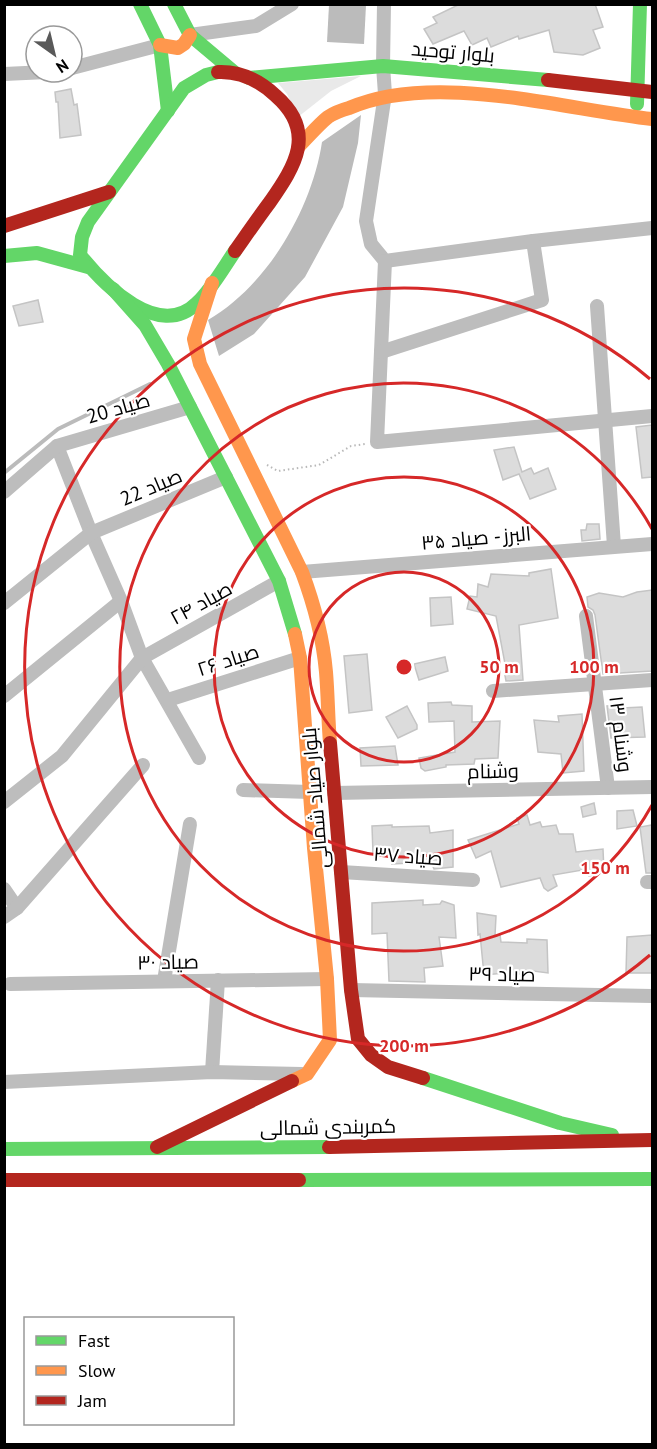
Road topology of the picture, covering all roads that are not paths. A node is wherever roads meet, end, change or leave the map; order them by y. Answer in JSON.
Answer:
{"nodes":[{"id":1,"x":140,"y":4,"type":"edge"},
{"id":2,"x":174,"y":4,"type":"edge"},
{"id":3,"x":292,"y":4,"type":"edge"},
{"id":4,"x":384,"y":4,"type":"edge"},
{"id":5,"x":640,"y":4,"type":"edge"},
{"id":6,"x":190,"y":36,"type":"junction"},
{"id":7,"x":160,"y":45,"type":"junction"},
{"id":8,"x":84,"y":65,"type":"edge"},
{"id":9,"x":382,"y":66,"type":"junction"},
{"id":10,"x":234,"y":72,"type":"junction"},
{"id":11,"x":24,"y":73,"type":"edge"},
{"id":12,"x":4,"y":74,"type":"edge"},
{"id":13,"x":249,"y":78,"type":"junction"},
{"id":14,"x":638,"y":91,"type":"junction"},
{"id":15,"x":652,"y":92,"type":"edge"},
{"id":16,"x":385,"y":94,"type":"junction"},
{"id":17,"x":168,"y":111,"type":"junction"},
{"id":18,"x":636,"y":118,"type":"junction"},
{"id":19,"x":652,"y":119,"type":"edge"},
{"id":20,"x":299,"y":146,"type":"junction"},
{"id":21,"x":109,"y":192,"type":"junction"},
{"id":22,"x":4,"y":226,"type":"edge"},
{"id":23,"x":652,"y":228,"type":"edge"},
{"id":24,"x":534,"y":241,"type":"junction"},
{"id":25,"x":4,"y":256,"type":"edge"},
{"id":26,"x":385,"y":261,"type":"junction"},
{"id":27,"x":88,"y":267,"type":"junction"},
{"id":28,"x":212,"y":283,"type":"junction"},
{"id":29,"x":113,"y":289,"type":"junction"},
{"id":30,"x":597,"y":306,"type":"dead end"},
{"id":31,"x":381,"y":352,"type":"junction"},
{"id":32,"x":190,"y":407,"type":"junction"},
{"id":33,"x":652,"y":416,"type":"edge"},
{"id":34,"x":607,"y":421,"type":"junction"},
{"id":35,"x":57,"y":446,"type":"junction"},
{"id":36,"x":226,"y":477,"type":"junction"},
{"id":37,"x":4,"y":492,"type":"edge"},
{"id":38,"x":91,"y":532,"type":"junction"},
{"id":39,"x":652,"y":544,"type":"edge"},
{"id":40,"x":614,"y":546,"type":"junction"},
{"id":41,"x":302,"y":572,"type":"junction"},
{"id":42,"x":279,"y":581,"type":"junction"},
{"id":43,"x":121,"y":601,"type":"junction"},
{"id":44,"x":4,"y":603,"type":"edge"},
{"id":45,"x":586,"y":616,"type":"dead end"},
{"id":46,"x":142,"y":658,"type":"junction"},
{"id":47,"x":300,"y":658,"type":"junction"},
{"id":48,"x":652,"y":680,"type":"edge"},
{"id":49,"x":595,"y":684,"type":"junction"},
{"id":50,"x":493,"y":691,"type":"dead end"},
{"id":51,"x":4,"y":696,"type":"edge"},
{"id":52,"x":168,"y":700,"type":"junction"},
{"id":53,"x":199,"y":758,"type":"dead end"},
{"id":54,"x":143,"y":765,"type":"dead end"},
{"id":55,"x":652,"y":787,"type":"edge"},
{"id":56,"x":608,"y":788,"type":"junction"},
{"id":57,"x":243,"y":790,"type":"dead end"},
{"id":58,"x":310,"y":792,"type":"junction"},
{"id":59,"x":334,"y":793,"type":"junction"},
{"id":60,"x":4,"y":802,"type":"edge"},
{"id":61,"x":190,"y":824,"type":"dead end"},
{"id":62,"x":341,"y":872,"type":"junction"},
{"id":63,"x":473,"y":880,"type":"dead end"},
{"id":64,"x":4,"y":889,"type":"edge"},
{"id":65,"x":17,"y":908,"type":"junction"},
{"id":66,"x":4,"y":917,"type":"edge"},
{"id":67,"x":327,"y":979,"type":"junction"},
{"id":68,"x":164,"y":981,"type":"junction"},
{"id":69,"x":218,"y":981,"type":"junction"},
{"id":70,"x":10,"y":984,"type":"dead end"},
{"id":71,"x":351,"y":990,"type":"junction"},
{"id":72,"x":652,"y":996,"type":"edge"},
{"id":73,"x":358,"y":1039,"type":"junction"},
{"id":74,"x":330,"y":1040,"type":"junction"},
{"id":75,"x":212,"y":1072,"type":"junction"},
{"id":76,"x":307,"y":1074,"type":"junction"},
{"id":77,"x":4,"y":1082,"type":"edge"},
{"id":78,"x":652,"y":1140,"type":"edge"},
{"id":79,"x":635,"y":1141,"type":"junction"},
{"id":80,"x":4,"y":1149,"type":"edge"},
{"id":81,"x":155,"y":1149,"type":"junction"},
{"id":82,"x":652,"y":1179,"type":"edge"},
{"id":83,"x":4,"y":1180,"type":"edge"}],
"edges":[{"from":1,"to":7,"type":"main road"},
{"from":2,"to":6,"type":"main road"},
{"from":3,"to":6,"type":"street"},
{"from":4,"to":9,"type":"street"},
{"from":5,"to":14,"type":"main road"},
{"from":6,"to":7,"type":"main road"},
{"from":6,"to":10,"type":"main road"},
{"from":7,"to":8,"type":"street"},
{"from":7,"to":17,"type":"main road"},
{"from":9,"to":13,"type":"main road","name":"بلوار توحید"},
{"from":9,"to":14,"type":"main road","name":"بلوار توحید"},
{"from":9,"to":16,"type":"street"},
{"from":10,"to":13,"type":"main road"},
{"from":10,"to":17,"type":"main road"},
{"from":11,"to":12,"type":"street"},
{"from":13,"to":20,"type":"main road"},
{"from":14,"to":15,"type":"main road","name":"بلوار توحید"},
{"from":14,"to":18,"type":"main road"},
{"from":16,"to":18,"type":"main road","name":"بلوار توحید"},
{"from":16,"to":20,"type":"main road","name":"بلوار توحید"},
{"from":16,"to":26,"type":"street"},
{"from":17,"to":21,"type":"main road"},
{"from":18,"to":19,"type":"main road","name":"بلوار توحید"},
{"from":20,"to":28,"type":"main road"},
{"from":21,"to":22,"type":"main road"},
{"from":21,"to":27,"type":"main road"},
{"from":23,"to":24,"type":"street"},
{"from":24,"to":26,"type":"street"},
{"from":24,"to":31,"type":"street"},
{"from":25,"to":27,"type":"main road"},
{"from":26,"to":31,"type":"street"},
{"from":27,"to":29,"type":"main road"},
{"from":28,"to":29,"type":"main road"},
{"from":28,"to":41,"type":"main road","name":"بلوار صیاد شمالی"},
{"from":29,"to":32,"type":"main road","name":"بلوار صیاد شمالی"},
{"from":30,"to":34,"type":"street"},
{"from":31,"to":34,"type":"street"},
{"from":32,"to":35,"type":"street","name":"صیاد 20"},
{"from":32,"to":36,"type":"main road","name":"بلوار صیاد شمالی"},
{"from":33,"to":34,"type":"street"},
{"from":34,"to":40,"type":"street"},
{"from":35,"to":37,"type":"street"},
{"from":35,"to":38,"type":"street"},
{"from":36,"to":38,"type":"street","name":"صیاد 22"},
{"from":36,"to":42,"type":"main road","name":"بلوار صیاد شمالی"},
{"from":38,"to":43,"type":"street"},
{"from":38,"to":44,"type":"street","name":"صیاد 22"},
{"from":39,"to":40,"type":"street","name":"البرز - صیاد ۳۵"},
{"from":40,"to":41,"type":"street","name":"البرز - صیاد ۳۵"},
{"from":41,"to":59,"type":"main road","name":"بلوار صیاد شمالی"},
{"from":42,"to":46,"type":"street","name":"صیاد ۲۴"},
{"from":42,"to":47,"type":"main road","name":"بلوار صیاد شمالی"},
{"from":43,"to":46,"type":"street"},
{"from":43,"to":51,"type":"street"},
{"from":45,"to":49,"type":"street","name":"وشنام ۱۳"},
{"from":46,"to":52,"type":"street"},
{"from":46,"to":60,"type":"street"},
{"from":47,"to":52,"type":"street","name":"صیاد ۲۶"},
{"from":47,"to":58,"type":"main road","name":"بلوار صیاد شمالی"},
{"from":48,"to":49,"type":"street"},
{"from":49,"to":50,"type":"street"},
{"from":49,"to":56,"type":"street","name":"وشنام ۱۳"},
{"from":52,"to":53,"type":"street"},
{"from":54,"to":65,"type":"street"},
{"from":55,"to":56,"type":"street","name":"وشنام"},
{"from":56,"to":59,"type":"street","name":"وشنام"},
{"from":57,"to":58,"type":"street"},
{"from":58,"to":67,"type":"main road","name":"بلوار صیاد شمالی"},
{"from":59,"to":62,"type":"main road","name":"بلوار صیاد شمالی"},
{"from":61,"to":68,"type":"street"},
{"from":62,"to":63,"type":"street","name":"صیاد ۳۷"},
{"from":62,"to":71,"type":"main road","name":"بلوار صیاد شمالی"},
{"from":64,"to":65,"type":"street"},
{"from":65,"to":66,"type":"street"},
{"from":67,"to":69,"type":"street","name":"صیاد ۳۰"},
{"from":67,"to":74,"type":"main road","name":"بلوار صیاد شمالی"},
{"from":68,"to":69,"type":"street","name":"صیاد ۳۰"},
{"from":68,"to":70,"type":"street","name":"صیاد ۳۰"},
{"from":69,"to":75,"type":"street"},
{"from":71,"to":72,"type":"street","name":"صیاد ۳۹"},
{"from":71,"to":73,"type":"main road","name":"بلوار صیاد شمالی"},
{"from":73,"to":74,"type":"main road"},
{"from":73,"to":79,"type":"main road"},
{"from":74,"to":76,"type":"main road"},
{"from":75,"to":76,"type":"street"},
{"from":75,"to":77,"type":"street"},
{"from":76,"to":81,"type":"main road"},
{"from":78,"to":79,"type":"main road","name":"کمربندی شمالی"},
{"from":79,"to":81,"type":"main road","name":"کمربندی شمالی"},
{"from":80,"to":81,"type":"main road","name":"کمربندی شمالی"},
{"from":82,"to":83,"type":"main road"}]}
